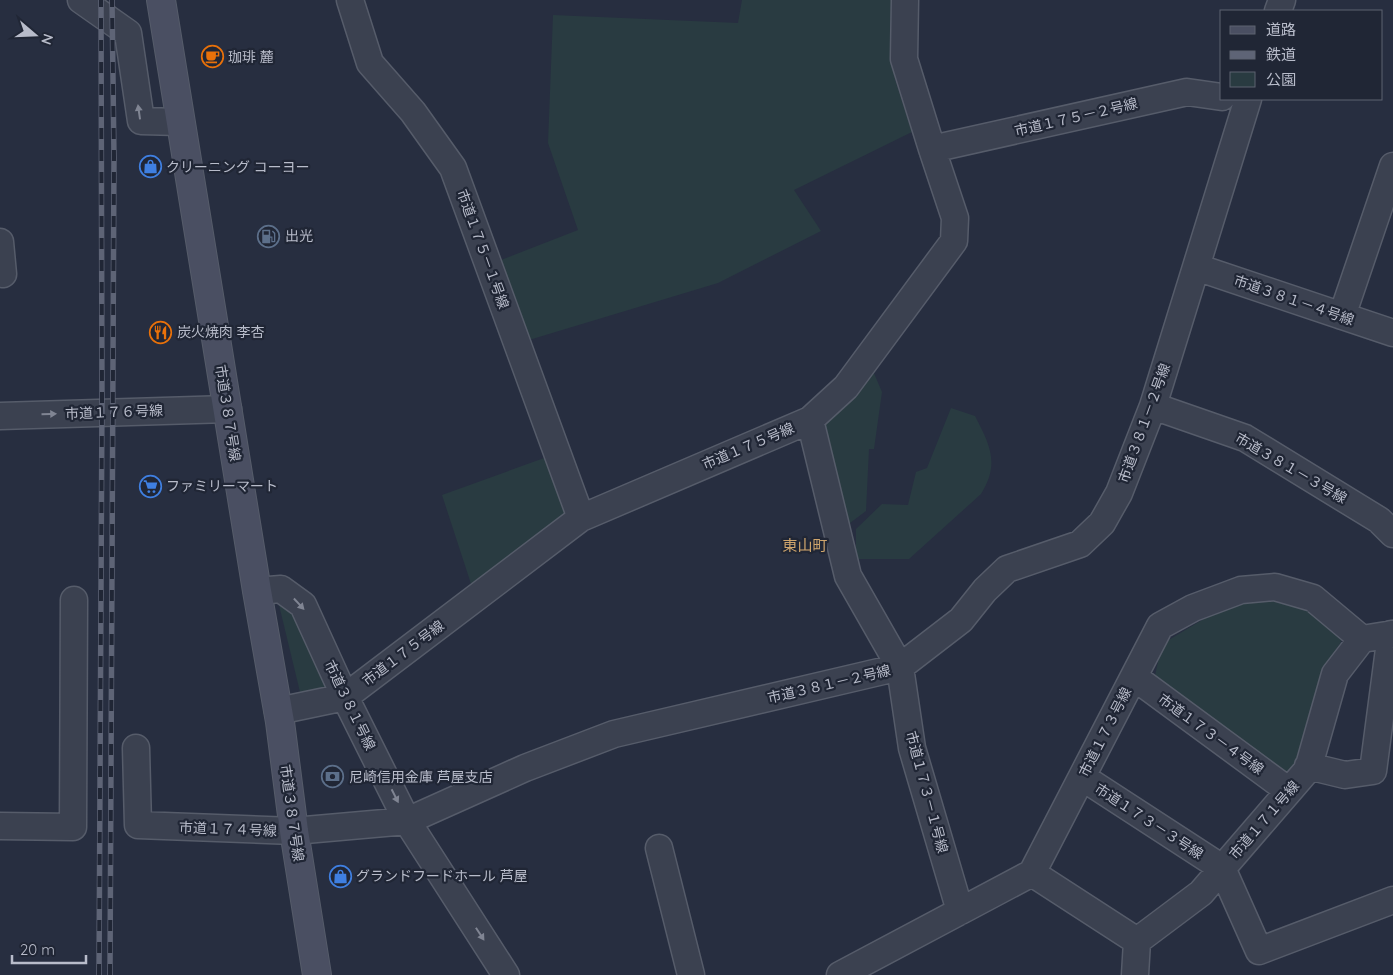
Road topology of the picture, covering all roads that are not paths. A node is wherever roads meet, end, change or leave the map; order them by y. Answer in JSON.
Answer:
{"nodes":[{"id":1,"x":81,"y":0,"type":"edge"},
{"id":2,"x":161,"y":0,"type":"edge"},
{"id":3,"x":350,"y":0,"type":"edge"},
{"id":4,"x":905,"y":0,"type":"edge"},
{"id":5,"x":1220,"y":97,"type":"edge"},
{"id":6,"x":1243,"y":100,"type":"edge"},
{"id":7,"x":180,"y":122,"type":"junction"},
{"id":8,"x":932,"y":149,"type":"junction"},
{"id":9,"x":1393,"y":166,"type":"edge"},
{"id":10,"x":0,"y":242,"type":"edge"},
{"id":11,"x":1196,"y":267,"type":"junction"},
{"id":12,"x":3,"y":274,"type":"dead end"},
{"id":13,"x":1342,"y":316,"type":"junction"},
{"id":14,"x":1393,"y":333,"type":"edge"},
{"id":15,"x":1153,"y":406,"type":"junction"},
{"id":16,"x":228,"y":409,"type":"junction"},
{"id":17,"x":0,"y":416,"type":"edge"},
{"id":18,"x":810,"y":420,"type":"junction"},
{"id":19,"x":581,"y":518,"type":"junction"},
{"id":20,"x":1393,"y":534,"type":"edge"},
{"id":21,"x":257,"y":590,"type":"junction"},
{"id":22,"x":74,"y":600,"type":"dead end"},
{"id":23,"x":1392,"y":634,"type":"edge"},
{"id":24,"x":1362,"y":639,"type":"junction"},
{"id":25,"x":900,"y":667,"type":"junction"},
{"id":26,"x":1134,"y":677,"type":"junction"},
{"id":27,"x":345,"y":697,"type":"junction"},
{"id":28,"x":278,"y":711,"type":"junction"},
{"id":29,"x":136,"y":748,"type":"dead end"},
{"id":30,"x":1308,"y":766,"type":"junction"},
{"id":31,"x":1384,"y":769,"type":"edge"},
{"id":32,"x":1082,"y":777,"type":"junction"},
{"id":33,"x":1289,"y":791,"type":"junction"},
{"id":34,"x":407,"y":821,"type":"junction"},
{"id":35,"x":0,"y":826,"type":"edge"},
{"id":36,"x":294,"y":832,"type":"junction"},
{"id":37,"x":658,"y":848,"type":"dead end"},
{"id":38,"x":1222,"y":868,"type":"junction"},
{"id":39,"x":1032,"y":873,"type":"junction"},
{"id":40,"x":1393,"y":900,"type":"edge"},
{"id":41,"x":960,"y":911,"type":"junction"},
{"id":42,"x":1137,"y":941,"type":"junction"},
{"id":43,"x":317,"y":975,"type":"edge"},
{"id":44,"x":506,"y":975,"type":"edge"},
{"id":45,"x":691,"y":975,"type":"edge"},
{"id":46,"x":840,"y":975,"type":"edge"},
{"id":47,"x":1135,"y":975,"type":"edge"}],
"edges":[{"from":7,"to":1,"type":"street","one_way":true},
{"from":2,"to":7,"type":"street","name":"市道３８７号線"},
{"from":3,"to":19,"type":"street","name":"市道１７５－１号線"},
{"from":4,"to":8,"type":"street","name":"市道１７５号線"},
{"from":5,"to":8,"type":"street","name":"市道１７５－２号線"},
{"from":6,"to":11,"type":"street","name":"市道３８１－２号線"},
{"from":7,"to":16,"type":"street","name":"市道３８７号線"},
{"from":8,"to":18,"type":"street","name":"市道１７５号線"},
{"from":9,"to":13,"type":"street"},
{"from":10,"to":12,"type":"street"},
{"from":11,"to":13,"type":"street","name":"市道３８１－４号線"},
{"from":11,"to":15,"type":"street","name":"市道３８１－２号線"},
{"from":13,"to":14,"type":"street","name":"市道３８１－４号線"},
{"from":15,"to":20,"type":"street","name":"市道３８１－３号線"},
{"from":15,"to":25,"type":"street","name":"市道３８１－２号線"},
{"from":17,"to":16,"type":"street","name":"市道１７６号線","one_way":true},
{"from":16,"to":21,"type":"street","name":"市道３８７号線"},
{"from":18,"to":19,"type":"street","name":"市道１７５号線"},
{"from":18,"to":25,"type":"street","name":"市道１７３－１号線"},
{"from":19,"to":27,"type":"street","name":"市道１７５号線"},
{"from":21,"to":27,"type":"street","name":"市道３８１号線","one_way":true},
{"from":21,"to":28,"type":"street","name":"市道３８７号線"},
{"from":22,"to":35,"type":"street"},
{"from":23,"to":24,"type":"street"},
{"from":23,"to":31,"type":"street"},
{"from":24,"to":26,"type":"street","name":"市道１７３号線"},
{"from":24,"to":30,"type":"street","name":"市道１７１号線"},
{"from":25,"to":34,"type":"street","name":"市道３８１－２号線"},
{"from":25,"to":41,"type":"street","name":"市道１７３－１号線"},
{"from":26,"to":32,"type":"street","name":"市道１７３号線"},
{"from":26,"to":33,"type":"street","name":"市道１７３－４号線"},
{"from":27,"to":28,"type":"street","name":"市道１７５号線"},
{"from":27,"to":34,"type":"street","name":"市道３８１号線","one_way":true},
{"from":28,"to":36,"type":"street","name":"市道３８７号線"},
{"from":29,"to":36,"type":"street","name":"市道１７４号線"},
{"from":30,"to":31,"type":"street"},
{"from":30,"to":33,"type":"street","name":"市道１７１号線"},
{"from":32,"to":38,"type":"street","name":"市道１７３－３号線"},
{"from":32,"to":39,"type":"street","name":"市道１７３号線"},
{"from":33,"to":38,"type":"street","name":"市道１７１号線"},
{"from":34,"to":36,"type":"street","name":"市道１７４号線"},
{"from":34,"to":44,"type":"street","name":"市道３８１号線","one_way":true},
{"from":36,"to":43,"type":"street","name":"市道３８７号線"},
{"from":37,"to":45,"type":"street"},
{"from":38,"to":40,"type":"street"},
{"from":38,"to":42,"type":"street","name":"市道１７１号線"},
{"from":39,"to":41,"type":"street"},
{"from":39,"to":42,"type":"street"},
{"from":41,"to":46,"type":"street"},
{"from":42,"to":47,"type":"street"}]}
